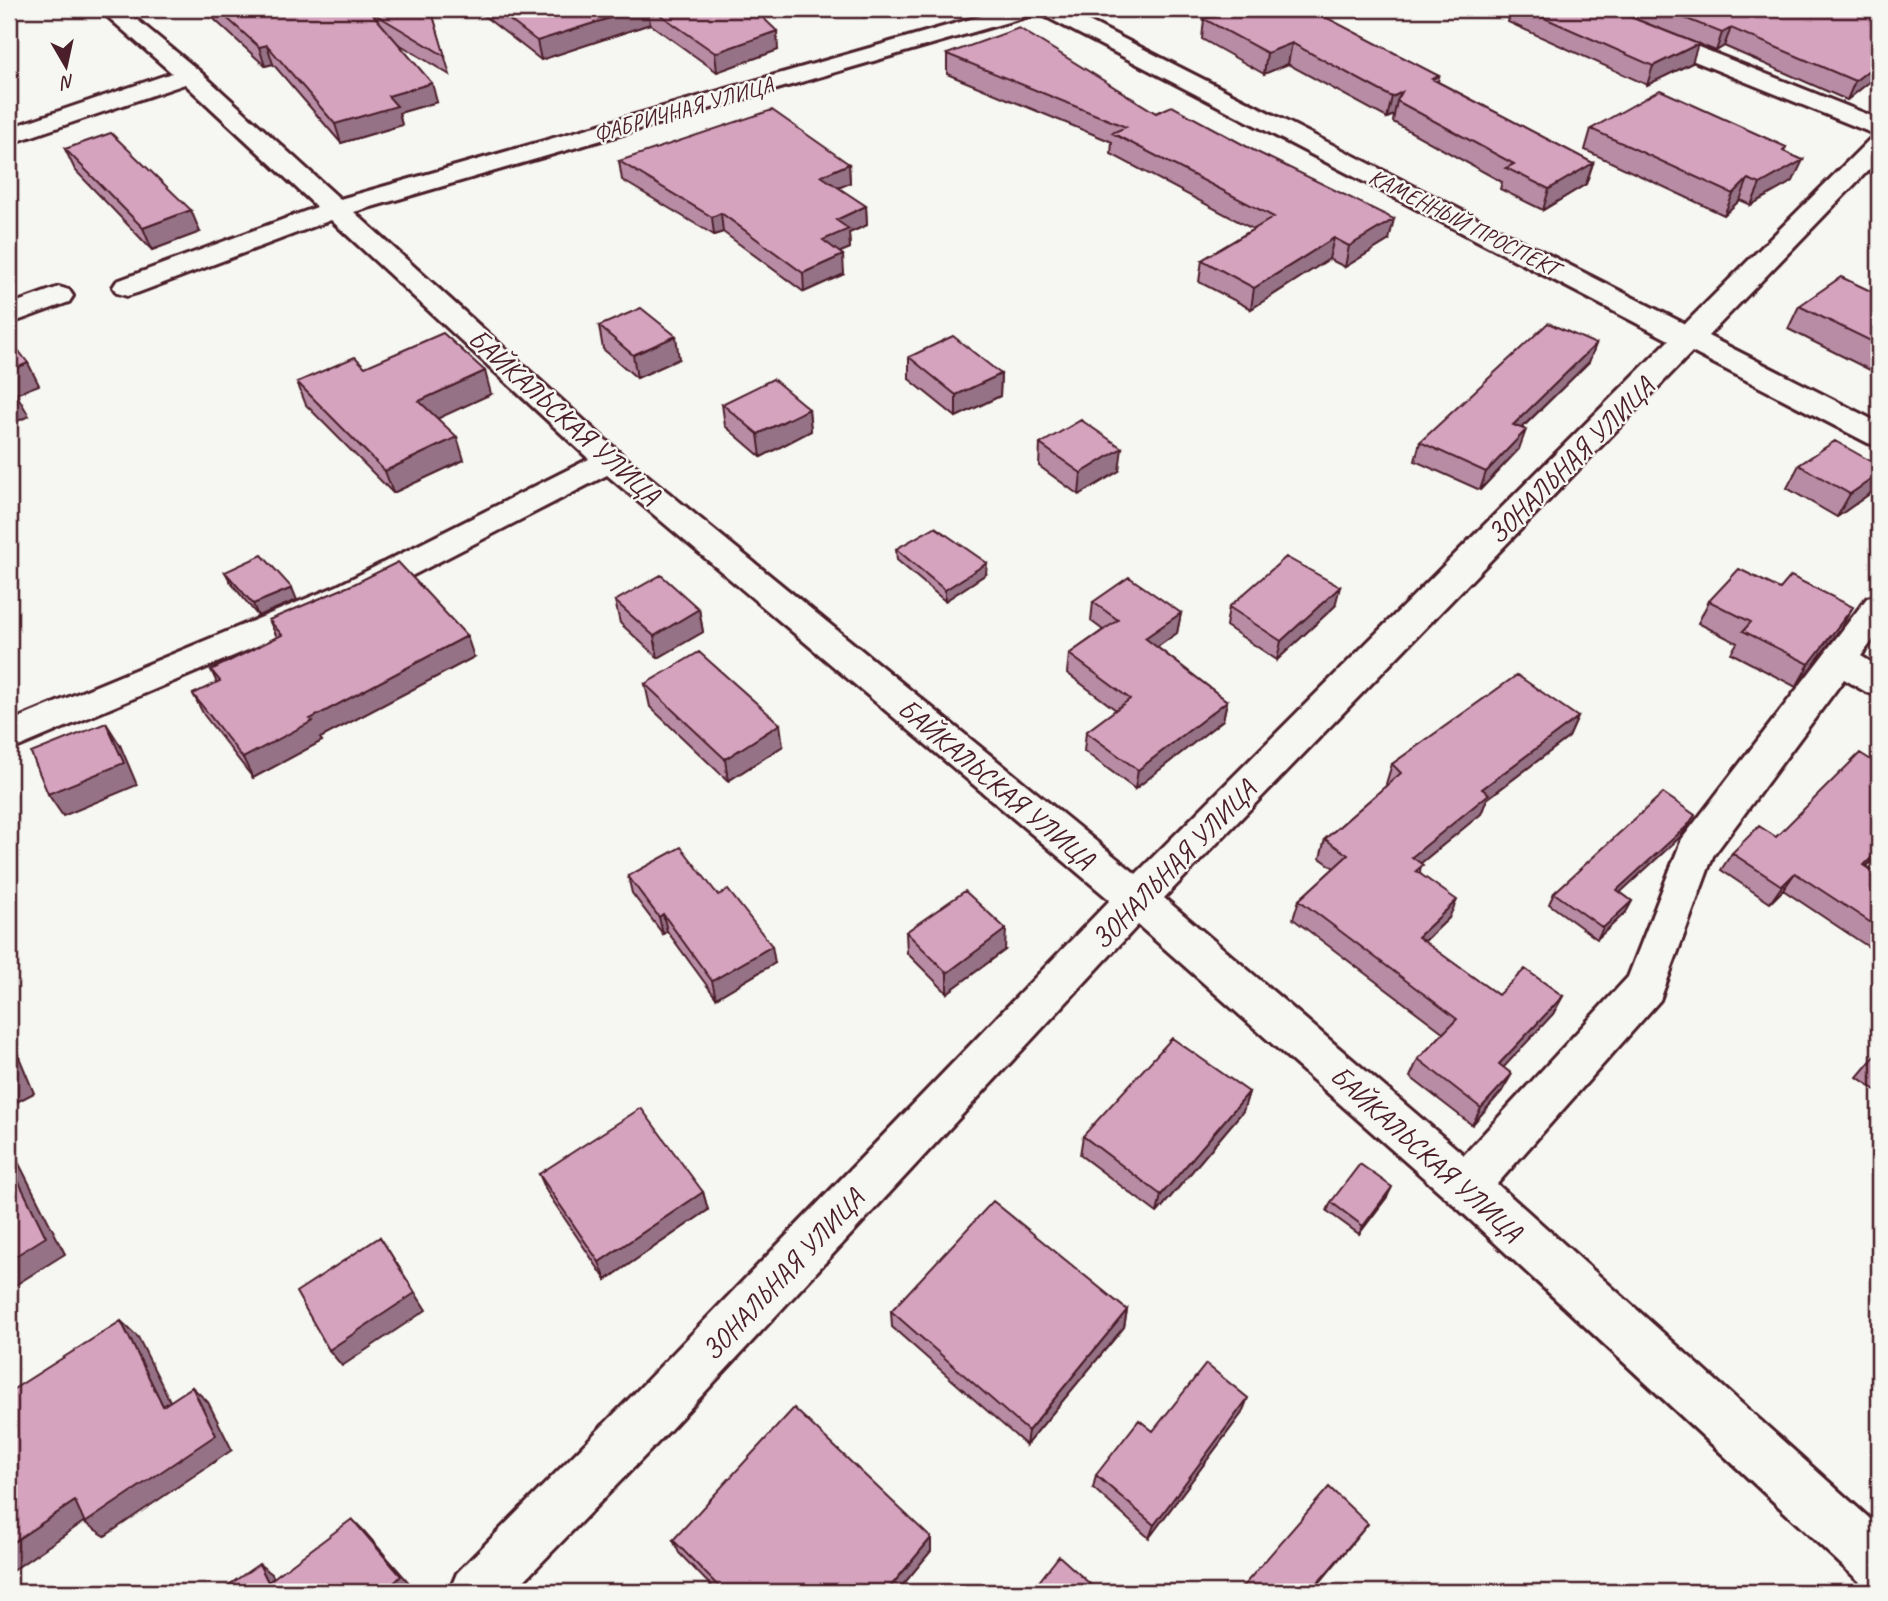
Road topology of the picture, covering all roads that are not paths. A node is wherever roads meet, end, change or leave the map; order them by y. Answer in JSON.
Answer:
{"nodes":[{"id":1,"x":110,"y":9,"type":"edge"},
{"id":2,"x":1030,"y":9,"type":"edge"},
{"id":3,"x":1048,"y":9,"type":"edge"},
{"id":4,"x":1625,"y":24,"type":"edge"},
{"id":5,"x":189,"y":75,"type":"junction"},
{"id":6,"x":1879,"y":128,"type":"edge"},
{"id":7,"x":9,"y":136,"type":"edge"},
{"id":8,"x":1879,"y":144,"type":"edge"},
{"id":9,"x":335,"y":209,"type":"junction"},
{"id":10,"x":127,"y":287,"type":"dead end"},
{"id":11,"x":59,"y":296,"type":"dead end"},
{"id":12,"x":9,"y":315,"type":"edge"},
{"id":13,"x":1689,"y":339,"type":"junction"},
{"id":14,"x":1879,"y":436,"type":"edge"},
{"id":15,"x":610,"y":460,"type":"junction"},
{"id":16,"x":1879,"y":607,"type":"edge"},
{"id":17,"x":1839,"y":660,"type":"junction"},
{"id":18,"x":1879,"y":683,"type":"edge"},
{"id":19,"x":9,"y":737,"type":"edge"},
{"id":20,"x":1137,"y":899,"type":"junction"},
{"id":21,"x":1466,"y":1186,"type":"junction"},
{"id":22,"x":1879,"y":1563,"type":"edge"},
{"id":23,"x":476,"y":1592,"type":"edge"}],
"edges":[{"from":1,"to":5,"type":"street","name":"БАЙКАЛЬСКАЯ УЛИЦА"},
{"from":2,"to":9,"type":"street","name":"ФАБРИЧНАЯ УЛИЦА"},
{"from":3,"to":13,"type":"street","name":"КАМЕННЫЙ ПРОСПЕКТ"},
{"from":4,"to":6,"type":"street"},
{"from":5,"to":7,"type":"street"},
{"from":5,"to":9,"type":"street","name":"БАЙКАЛЬСКАЯ УЛИЦА"},
{"from":8,"to":13,"type":"street","name":"ЗОНАЛЬНАЯ УЛИЦА"},
{"from":9,"to":10,"type":"street","name":"ФАБРИЧНАЯ УЛИЦА"},
{"from":9,"to":15,"type":"street","name":"БАЙКАЛЬСКАЯ УЛИЦА"},
{"from":11,"to":12,"type":"street"},
{"from":13,"to":14,"type":"street","name":"КАМЕННЫЙ ПРОСПЕКТ"},
{"from":13,"to":20,"type":"street","name":"ЗОНАЛЬНАЯ УЛИЦА"},
{"from":15,"to":19,"type":"street"},
{"from":15,"to":20,"type":"street","name":"БАЙКАЛЬСКАЯ УЛИЦА"},
{"from":16,"to":17,"type":"street"},
{"from":17,"to":18,"type":"street"},
{"from":17,"to":21,"type":"street"},
{"from":20,"to":21,"type":"street","name":"БАЙКАЛЬСКАЯ УЛИЦА"},
{"from":20,"to":23,"type":"street","name":"ЗОНАЛЬНАЯ УЛИЦА"},
{"from":21,"to":22,"type":"street","name":"БАЙКАЛЬСКАЯ УЛИЦА"}]}
